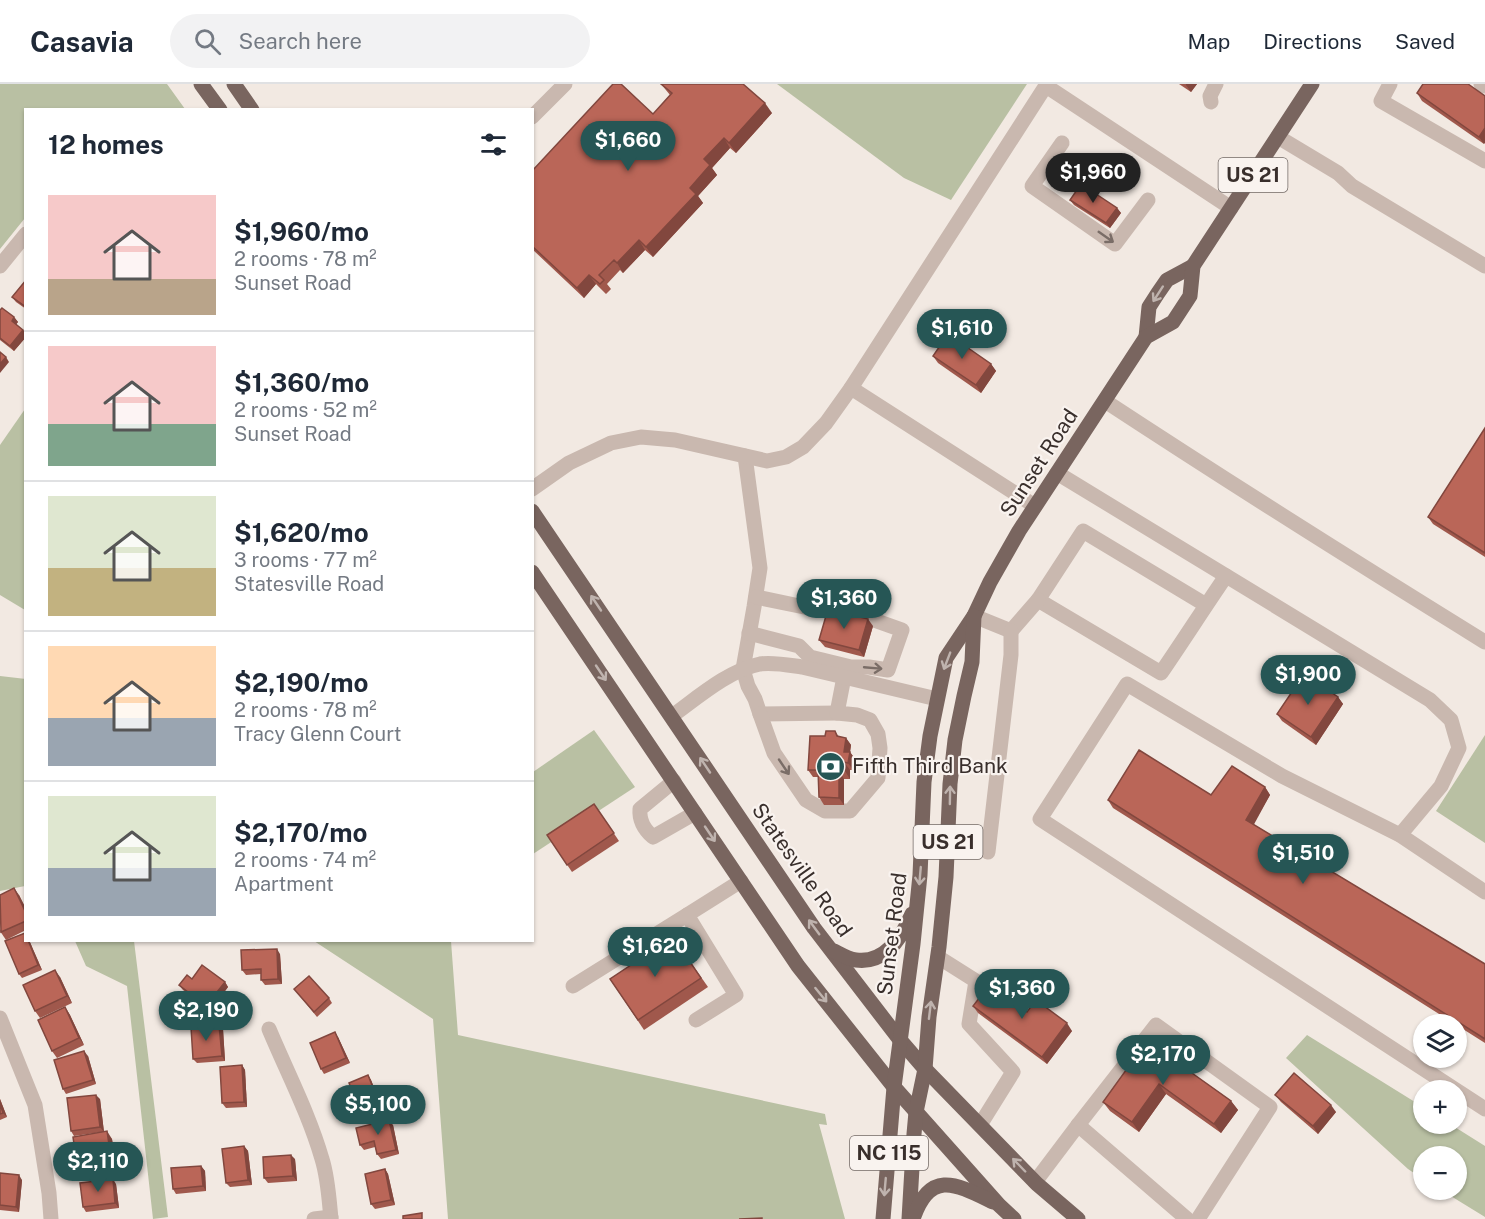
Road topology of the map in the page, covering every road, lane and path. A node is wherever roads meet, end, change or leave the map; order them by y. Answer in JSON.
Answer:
{"nodes":[{"id":1,"x":201,"y":84,"type":"edge"},
{"id":2,"x":234,"y":84,"type":"edge"},
{"id":3,"x":565,"y":84,"type":"edge"},
{"id":4,"x":1216,"y":84,"type":"edge"},
{"id":5,"x":1312,"y":84,"type":"edge"},
{"id":6,"x":1390,"y":84,"type":"edge"},
{"id":7,"x":1481,"y":84,"type":"edge"},
{"id":8,"x":1046,"y":85,"type":"edge"},
{"id":9,"x":1485,"y":86,"type":"edge"},
{"id":10,"x":1210,"y":102,"type":"dead end"},
{"id":11,"x":219,"y":108,"type":"edge"},
{"id":12,"x":251,"y":108,"type":"edge"},
{"id":13,"x":534,"y":115,"type":"edge"},
{"id":14,"x":1278,"y":137,"type":"junction"},
{"id":15,"x":1062,"y":143,"type":"dead end"},
{"id":16,"x":1485,"y":161,"type":"edge"},
{"id":17,"x":1148,"y":200,"type":"dead end"},
{"id":18,"x":1231,"y":208,"type":"junction"},
{"id":19,"x":24,"y":236,"type":"edge"},
{"id":20,"x":0,"y":266,"type":"edge"},
{"id":21,"x":1193,"y":266,"type":"junction"},
{"id":22,"x":1485,"y":266,"type":"edge"},
{"id":23,"x":1146,"y":338,"type":"junction"},
{"id":24,"x":851,"y":388,"type":"junction"},
{"id":25,"x":1105,"y":401,"type":"junction"},
{"id":26,"x":745,"y":456,"type":"junction"},
{"id":27,"x":1057,"y":473,"type":"junction"},
{"id":28,"x":534,"y":488,"type":"edge"},
{"id":29,"x":1035,"y":506,"type":"junction"},
{"id":30,"x":534,"y":514,"type":"edge"},
{"id":31,"x":534,"y":575,"type":"edge"},
{"id":32,"x":1226,"y":576,"type":"junction"},
{"id":33,"x":756,"y":597,"type":"junction"},
{"id":34,"x":1038,"y":600,"type":"junction"},
{"id":35,"x":1206,"y":605,"type":"junction"},
{"id":36,"x":974,"y":615,"type":"junction"},
{"id":37,"x":1011,"y":632,"type":"junction"},
{"id":38,"x":750,"y":633,"type":"junction"},
{"id":39,"x":1485,"y":642,"type":"edge"},
{"id":40,"x":743,"y":669,"type":"junction"},
{"id":41,"x":844,"y":677,"type":"junction"},
{"id":42,"x":937,"y":699,"type":"junction"},
{"id":43,"x":837,"y":713,"type":"junction"},
{"id":44,"x":760,"y":714,"type":"junction"},
{"id":45,"x":672,"y":716,"type":"junction"},
{"id":46,"x":674,"y":781,"type":"junction"},
{"id":47,"x":695,"y":813,"type":"junction"},
{"id":48,"x":1400,"y":835,"type":"junction"},
{"id":49,"x":988,"y":852,"type":"dead end"},
{"id":50,"x":741,"y":881,"type":"junction"},
{"id":51,"x":1485,"y":892,"type":"edge"},
{"id":52,"x":918,"y":901,"type":"junction"},
{"id":53,"x":687,"y":915,"type":"junction"},
{"id":54,"x":831,"y":950,"type":"junction"},
{"id":55,"x":938,"y":957,"type":"junction"},
{"id":56,"x":573,"y":986,"type":"dead end"},
{"id":57,"x":0,"y":1017,"type":"edge"},
{"id":58,"x":696,"y":1020,"type":"dead end"},
{"id":59,"x":268,"y":1029,"type":"dead end"},
{"id":60,"x":900,"y":1040,"type":"junction"},
{"id":61,"x":925,"y":1069,"type":"junction"},
{"id":62,"x":894,"y":1087,"type":"junction"},
{"id":63,"x":1485,"y":1109,"type":"edge"},
{"id":64,"x":916,"y":1112,"type":"junction"},
{"id":65,"x":980,"y":1125,"type":"junction"},
{"id":66,"x":1078,"y":1125,"type":"junction"},
{"id":67,"x":1035,"y":1182,"type":"junction"},
{"id":68,"x":999,"y":1205,"type":"junction"},
{"id":69,"x":331,"y":1218,"type":"edge"},
{"id":70,"x":51,"y":1219,"type":"edge"},
{"id":71,"x":314,"y":1219,"type":"edge"},
{"id":72,"x":883,"y":1219,"type":"edge"},
{"id":73,"x":911,"y":1219,"type":"edge"},
{"id":74,"x":1014,"y":1219,"type":"edge"},
{"id":75,"x":1078,"y":1219,"type":"edge"},
{"id":76,"x":1186,"y":1219,"type":"edge"},
{"id":77,"x":1198,"y":1219,"type":"edge"}],
"edges":[{"from":1,"to":11,"type":"main road"},
{"from":2,"to":12,"type":"main road"},
{"from":3,"to":13,"type":"street"},
{"from":4,"to":10,"type":"street"},
{"from":5,"to":14,"type":"main road","name":"Sunset Road","number":"US 21"},
{"from":6,"to":16,"type":"street"},
{"from":7,"to":9,"type":"street"},
{"from":8,"to":18,"type":"street"},
{"from":8,"to":24,"type":"street"},
{"from":14,"to":18,"type":"main road","name":"Sunset Road","number":"US 21"},
{"from":14,"to":22,"type":"street"},
{"from":15,"to":17,"type":"street","one_way":true},
{"from":18,"to":21,"type":"main road","name":"Sunset Road","number":"US 21"},
{"from":19,"to":20,"type":"street"},
{"from":21,"to":23,"type":"main road","name":"Sunset Road","number":"US 21"},
{"from":21,"to":23,"type":"main road","name":"Sunset Road","number":"US 21","one_way":true},
{"from":23,"to":25,"type":"main road","name":"Sunset Road","number":"US 21"},
{"from":24,"to":26,"type":"street"},
{"from":24,"to":29,"type":"street"},
{"from":25,"to":27,"type":"main road","name":"Sunset Road","number":"US 21"},
{"from":25,"to":39,"type":"street"},
{"from":26,"to":28,"type":"street"},
{"from":26,"to":33,"type":"street"},
{"from":27,"to":29,"type":"main road","name":"Sunset Road","number":"US 21"},
{"from":27,"to":32,"type":"street"},
{"from":29,"to":36,"type":"main road","name":"Sunset Road","number":"US 21"},
{"from":45,"to":30,"type":"main road","name":"Statesville Road","one_way":true},
{"from":31,"to":46,"type":"main road","one_way":true},
{"from":32,"to":35,"type":"street"},
{"from":32,"to":48,"type":"street"},
{"from":33,"to":38,"type":"street"},
{"from":38,"to":33,"type":"street","one_way":true},
{"from":34,"to":35,"type":"street"},
{"from":34,"to":35,"type":"street"},
{"from":34,"to":37,"type":"street"},
{"from":36,"to":37,"type":"street"},
{"from":36,"to":42,"type":"main road","name":"Sunset Road","number":"US 21","one_way":true},
{"from":55,"to":36,"type":"main road","name":"Sunset Road","number":"US 21","one_way":true},
{"from":37,"to":49,"type":"street"},
{"from":38,"to":40,"type":"street"},
{"from":40,"to":41,"type":"street"},
{"from":40,"to":44,"type":"street"},
{"from":40,"to":45,"type":"street"},
{"from":41,"to":42,"type":"street"},
{"from":41,"to":43,"type":"street"},
{"from":42,"to":52,"type":"main road","name":"Sunset Road","number":"US 21","one_way":true},
{"from":43,"to":44,"type":"street"},
{"from":44,"to":43,"type":"street","one_way":true},
{"from":54,"to":45,"type":"main road","name":"Statesville Road","one_way":true},
{"from":46,"to":47,"type":"main road"},
{"from":46,"to":47,"type":"street"},
{"from":47,"to":50,"type":"main road","one_way":true},
{"from":48,"to":51,"type":"street"},
{"from":48,"to":63,"type":"street"},
{"from":50,"to":53,"type":"street"},
{"from":50,"to":62,"type":"main road","one_way":true},
{"from":52,"to":54,"type":"main road"},
{"from":52,"to":60,"type":"main road","name":"Sunset Road","number":"US 21"},
{"from":53,"to":56,"type":"street"},
{"from":53,"to":58,"type":"street"},
{"from":54,"to":60,"type":"main road","name":"Statesville Road"},
{"from":61,"to":55,"type":"main road","name":"Sunset Road","number":"US 21","one_way":true},
{"from":55,"to":65,"type":"street"},
{"from":57,"to":70,"type":"street"},
{"from":59,"to":69,"type":"street"},
{"from":60,"to":61,"type":"main road","name":"Statesville Road"},
{"from":60,"to":62,"type":"main road","name":"Sunset Road","number":"US 21"},
{"from":61,"to":64,"type":"main road","number":"NC 115"},
{"from":61,"to":65,"type":"main road","name":"Statesville Road"},
{"from":62,"to":64,"type":"main road"},
{"from":62,"to":72,"type":"main road","number":"NC 115","one_way":true},
{"from":64,"to":68,"type":"main road"},
{"from":64,"to":73,"type":"main road","number":"NC 115"},
{"from":67,"to":65,"type":"main road","name":"Statesville Road","one_way":true},
{"from":66,"to":67,"type":"street"},
{"from":66,"to":76,"type":"street"},
{"from":66,"to":77,"type":"street"},
{"from":67,"to":75,"type":"main road","name":"Statesville Road"},
{"from":68,"to":73,"type":"main road"},
{"from":68,"to":74,"type":"main road"},
{"from":69,"to":71,"type":"street"}]}
